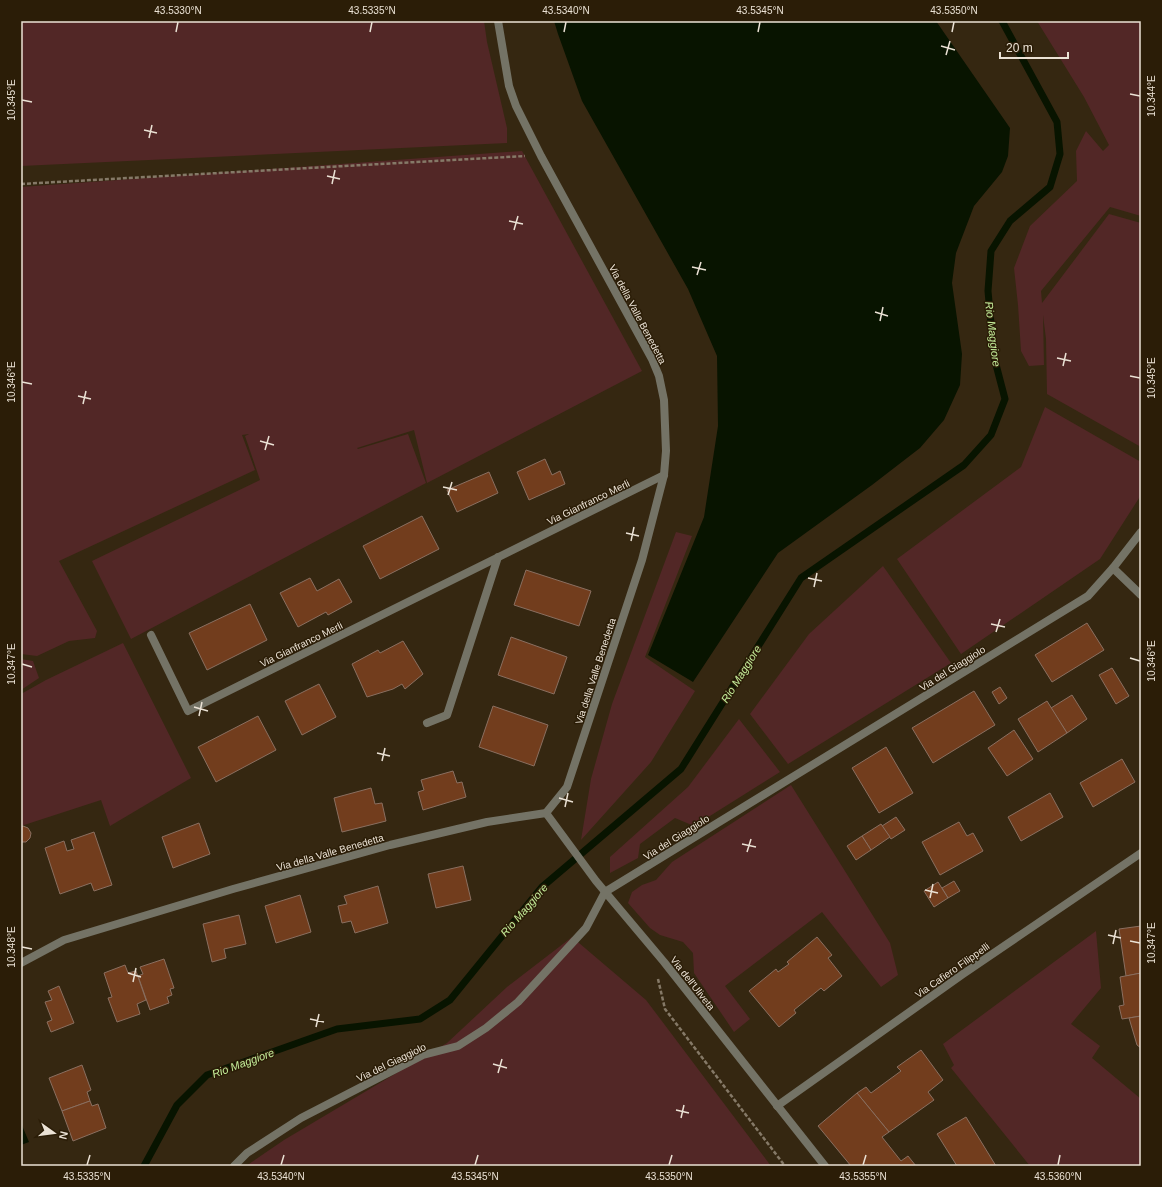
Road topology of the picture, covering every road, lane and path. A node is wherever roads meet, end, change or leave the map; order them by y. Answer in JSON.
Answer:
{"nodes":[{"id":1,"x":498,"y":21,"type":"edge"},
{"id":2,"x":541,"y":156,"type":"junction"},
{"id":3,"x":21,"y":184,"type":"edge"},
{"id":4,"x":664,"y":475,"type":"junction"},
{"id":5,"x":1141,"y":532,"type":"edge"},
{"id":6,"x":498,"y":557,"type":"junction"},
{"id":7,"x":1113,"y":568,"type":"junction"},
{"id":8,"x":1141,"y":595,"type":"edge"},
{"id":9,"x":151,"y":635,"type":"dead end"},
{"id":10,"x":427,"y":723,"type":"dead end"},
{"id":11,"x":546,"y":813,"type":"junction"},
{"id":12,"x":1141,"y":854,"type":"edge"},
{"id":13,"x":605,"y":892,"type":"junction"},
{"id":14,"x":664,"y":962,"type":"junction"},
{"id":15,"x":21,"y":963,"type":"edge"},
{"id":16,"x":777,"y":1106,"type":"junction"},
{"id":17,"x":823,"y":1165,"type":"edge"},
{"id":18,"x":234,"y":1166,"type":"edge"},
{"id":19,"x":785,"y":1166,"type":"edge"}],
"edges":[{"from":1,"to":2,"type":"street","name":"Via della Valle Benedetta"},
{"from":2,"to":3,"type":"path"},
{"from":2,"to":4,"type":"street","name":"Via della Valle Benedetta"},
{"from":4,"to":6,"type":"street","name":"Via Gianfranco Merli"},
{"from":4,"to":11,"type":"street","name":"Via della Valle Benedetta"},
{"from":5,"to":7,"type":"street","name":"Via del Giaggiolo"},
{"from":6,"to":9,"type":"street","name":"Via Gianfranco Merli"},
{"from":6,"to":10,"type":"street"},
{"from":7,"to":8,"type":"street"},
{"from":7,"to":13,"type":"street","name":"Via del Giaggiolo"},
{"from":11,"to":13,"type":"street","name":"Via dell'Uliveta"},
{"from":11,"to":15,"type":"street","name":"Via della Valle Benedetta"},
{"from":12,"to":16,"type":"street","name":"Via Cafiero Filippelli"},
{"from":13,"to":14,"type":"street","name":"Via dell'Uliveta"},
{"from":13,"to":18,"type":"street","name":"Via del Giaggiolo"},
{"from":14,"to":16,"type":"street","name":"Via dell'Uliveta"},
{"from":14,"to":19,"type":"path"},
{"from":16,"to":17,"type":"street","name":"Via dell'Uliveta"}]}
